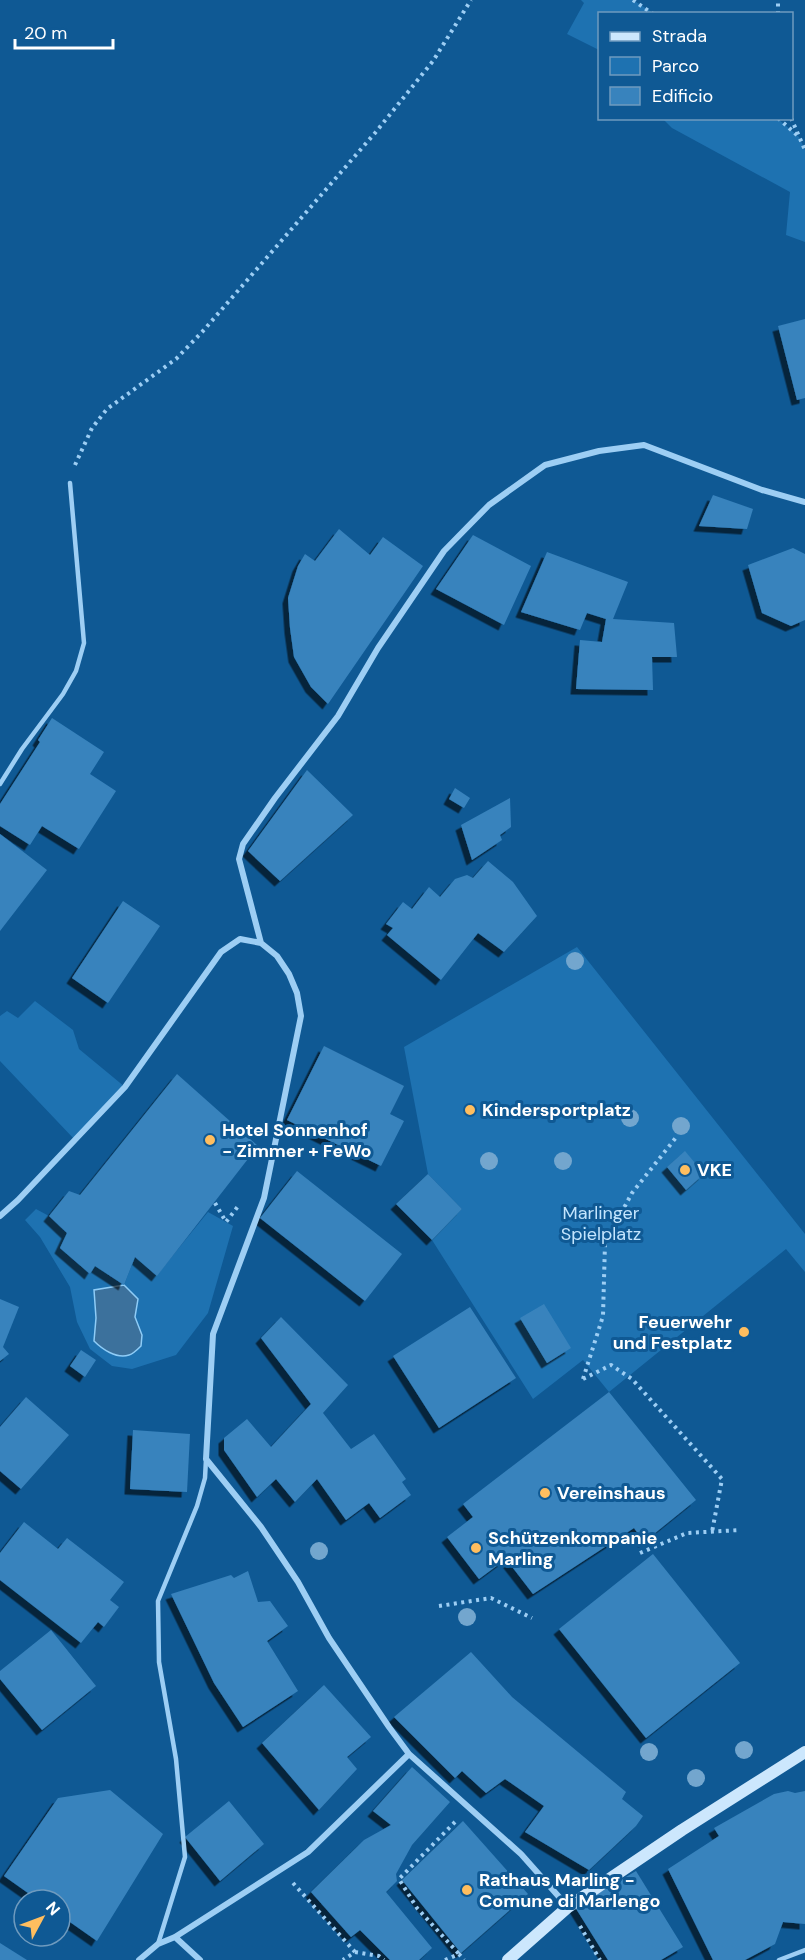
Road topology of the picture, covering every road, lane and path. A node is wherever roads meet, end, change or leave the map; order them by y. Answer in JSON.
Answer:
{"nodes":[{"id":1,"x":471,"y":0,"type":"edge"},
{"id":2,"x":633,"y":0,"type":"edge"},
{"id":3,"x":650,"y":12,"type":"edge"},
{"id":4,"x":780,"y":120,"type":"edge"},
{"id":5,"x":792,"y":120,"type":"edge"},
{"id":6,"x":799,"y":137,"type":"junction"},
{"id":7,"x":805,"y":150,"type":"edge"},
{"id":8,"x":70,"y":483,"type":"joint"},
{"id":9,"x":805,"y":502,"type":"edge"},
{"id":10,"x":0,"y":784,"type":"edge"},
{"id":11,"x":261,"y":943,"type":"junction"},
{"id":12,"x":678,"y":1135,"type":"dead end"},
{"id":13,"x":215,"y":1203,"type":"dead end"},
{"id":14,"x":0,"y":1216,"type":"edge"},
{"id":15,"x":226,"y":1222,"type":"dead end"},
{"id":16,"x":206,"y":1459,"type":"junction"},
{"id":17,"x":740,"y":1530,"type":"dead end"},
{"id":18,"x":712,"y":1532,"type":"junction"},
{"id":19,"x":640,"y":1553,"type":"dead end"},
{"id":20,"x":439,"y":1606,"type":"dead end"},
{"id":21,"x":531,"y":1618,"type":"dead end"},
{"id":22,"x":805,"y":1752,"type":"edge"},
{"id":23,"x":409,"y":1754,"type":"junction"},
{"id":24,"x":470,"y":1808,"type":"junction"},
{"id":25,"x":281,"y":1869,"type":"junction"},
{"id":26,"x":568,"y":1908,"type":"junction"},
{"id":27,"x":175,"y":1937,"type":"junction"},
{"id":28,"x":158,"y":1944,"type":"junction"},
{"id":29,"x":805,"y":1950,"type":"edge"},
{"id":30,"x":355,"y":1952,"type":"junction"},
{"id":31,"x":459,"y":1954,"type":"junction"},
{"id":32,"x":139,"y":1960,"type":"edge"},
{"id":33,"x":200,"y":1960,"type":"edge"},
{"id":34,"x":343,"y":1960,"type":"edge"},
{"id":35,"x":384,"y":1960,"type":"edge"},
{"id":36,"x":445,"y":1960,"type":"edge"},
{"id":37,"x":464,"y":1960,"type":"edge"},
{"id":38,"x":508,"y":1960,"type":"edge"},
{"id":39,"x":600,"y":1960,"type":"edge"},
{"id":40,"x":779,"y":1960,"type":"edge"}],
"edges":[{"from":1,"to":8,"type":"path"},
{"from":2,"to":3,"type":"path"},
{"from":4,"to":6,"type":"path"},
{"from":5,"to":6,"type":"path"},
{"from":6,"to":7,"type":"path"},
{"from":8,"to":10,"type":"lane"},
{"from":9,"to":11,"type":"street"},
{"from":11,"to":14,"type":"street"},
{"from":11,"to":16,"type":"street"},
{"from":12,"to":18,"type":"path"},
{"from":13,"to":15,"type":"path"},
{"from":16,"to":23,"type":"street"},
{"from":16,"to":28,"type":"lane"},
{"from":17,"to":18,"type":"path"},
{"from":18,"to":19,"type":"path"},
{"from":20,"to":21,"type":"path"},
{"from":22,"to":26,"type":"street"},
{"from":23,"to":24,"type":"street"},
{"from":23,"to":25,"type":"street"},
{"from":24,"to":26,"type":"street"},
{"from":24,"to":31,"type":"path"},
{"from":25,"to":27,"type":"street"},
{"from":25,"to":30,"type":"path"},
{"from":26,"to":38,"type":"street"},
{"from":26,"to":39,"type":"path"},
{"from":27,"to":28,"type":"street"},
{"from":27,"to":33,"type":"street"},
{"from":28,"to":32,"type":"street"},
{"from":29,"to":40,"type":"lane"},
{"from":30,"to":34,"type":"path"},
{"from":30,"to":35,"type":"path"},
{"from":31,"to":36,"type":"path"},
{"from":31,"to":37,"type":"path"}]}
